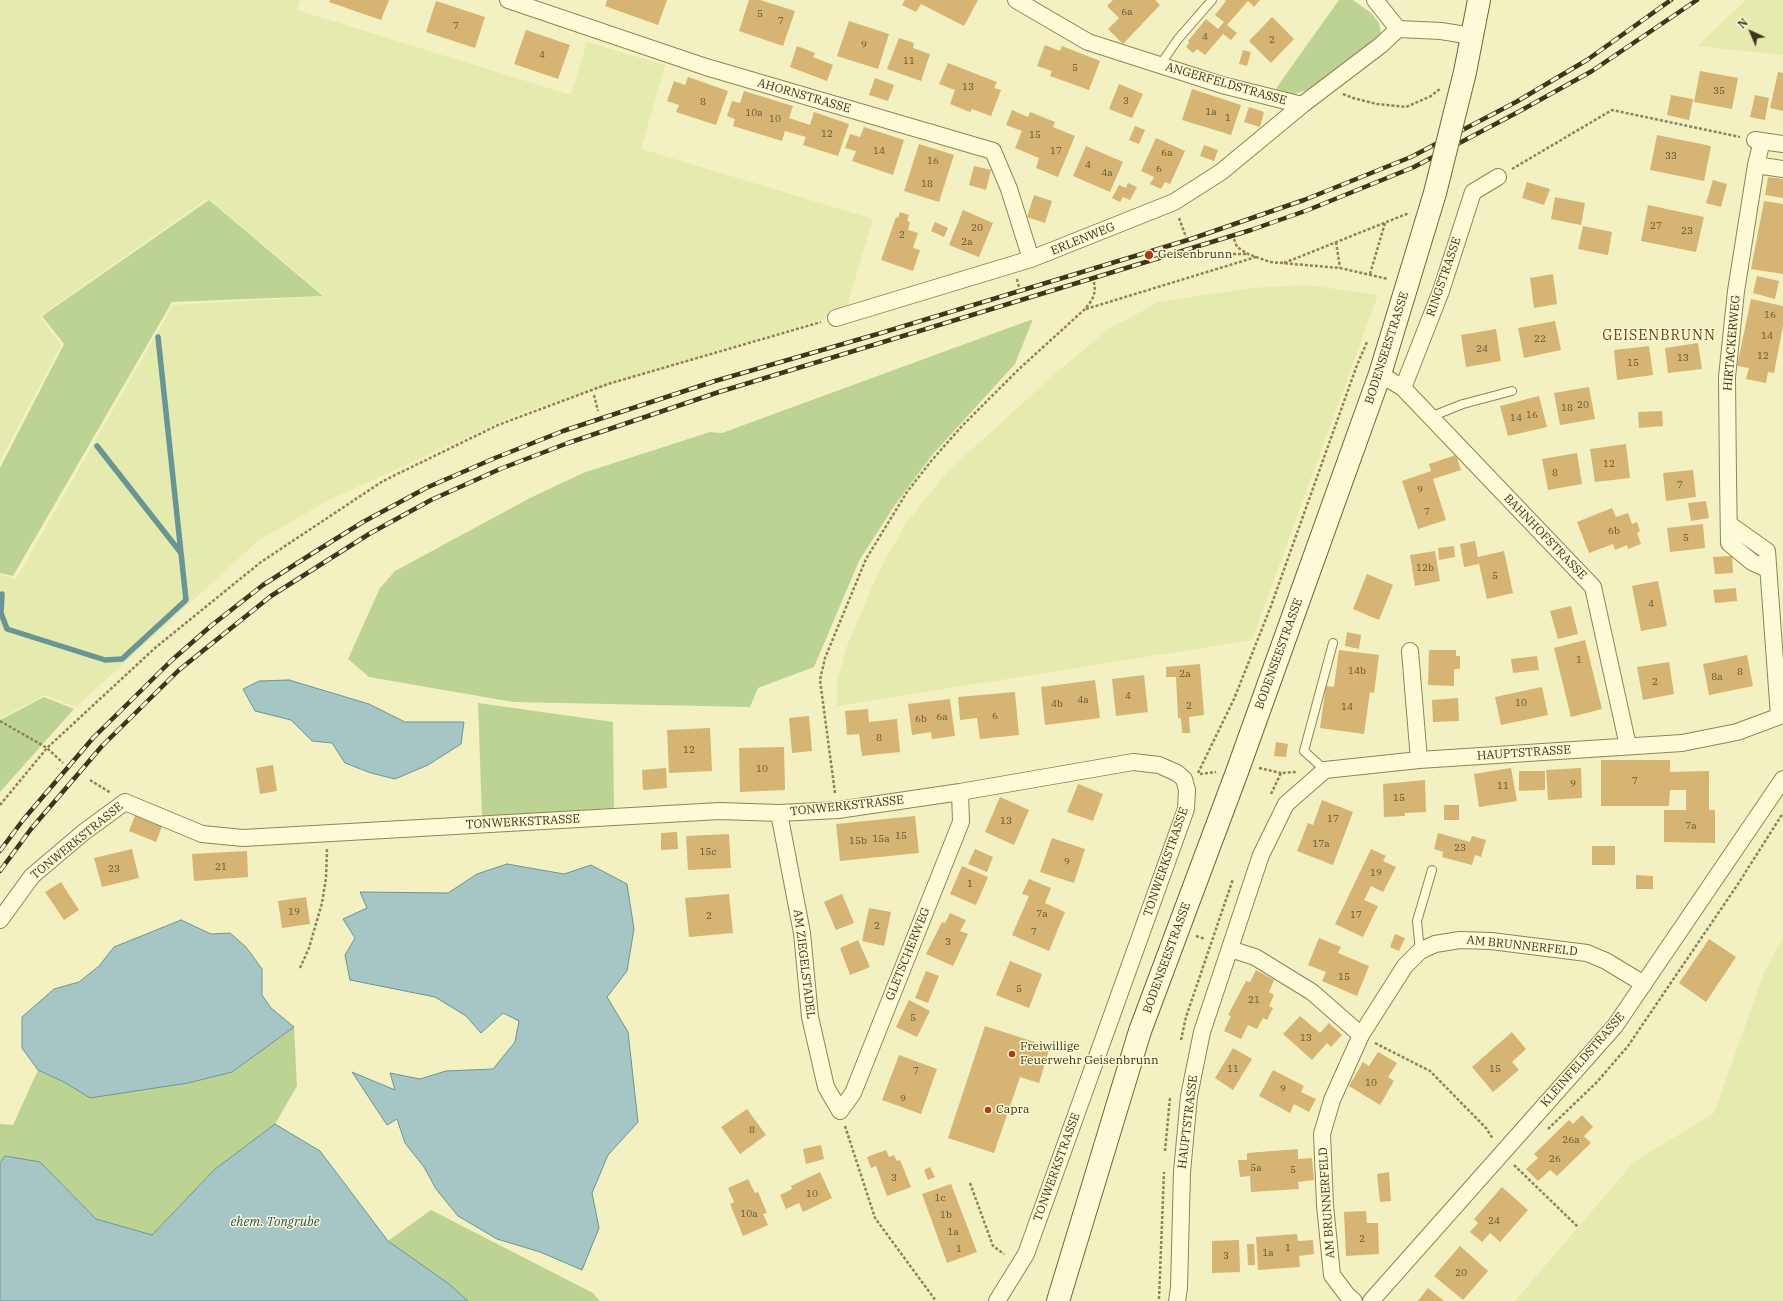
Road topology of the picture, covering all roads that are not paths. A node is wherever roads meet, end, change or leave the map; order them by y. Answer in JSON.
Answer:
{"nodes":[{"id":1,"x":508,"y":0,"type":"edge"},
{"id":2,"x":1016,"y":0,"type":"edge"},
{"id":3,"x":1212,"y":0,"type":"edge"},
{"id":4,"x":1375,"y":0,"type":"edge"},
{"id":5,"x":1480,"y":0,"type":"edge"},
{"id":6,"x":1398,"y":29,"type":"junction"},
{"id":7,"x":1472,"y":36,"type":"junction"},
{"id":8,"x":1160,"y":65,"type":"junction"},
{"id":9,"x":1302,"y":105,"type":"junction"},
{"id":10,"x":1783,"y":144,"type":"edge"},
{"id":11,"x":1756,"y":165,"type":"junction"},
{"id":12,"x":1783,"y":169,"type":"edge"},
{"id":13,"x":1498,"y":177,"type":"road end"},
{"id":14,"x":1031,"y":259,"type":"junction"},
{"id":15,"x":836,"y":318,"type":"road end"},
{"id":16,"x":1380,"y":374,"type":"junction"},
{"id":17,"x":1403,"y":388,"type":"junction"},
{"id":18,"x":1512,"y":391,"type":"dead end"},
{"id":19,"x":1430,"y":417,"type":"junction"},
{"id":20,"x":1333,"y":643,"type":"dead end"},
{"id":21,"x":1410,"y":651,"type":"dead end"},
{"id":22,"x":1781,"y":715,"type":"edge"},
{"id":23,"x":1628,"y":746,"type":"junction"},
{"id":24,"x":1419,"y":760,"type":"junction"},
{"id":25,"x":1325,"y":770,"type":"junction"},
{"id":26,"x":1783,"y":779,"type":"edge"},
{"id":27,"x":960,"y":792,"type":"junction"},
{"id":28,"x":779,"y":813,"type":"junction"},
{"id":29,"x":1432,"y":870,"type":"dead end"},
{"id":30,"x":0,"y":920,"type":"edge"},
{"id":31,"x":1230,"y":949,"type":"junction"},
{"id":32,"x":1420,"y":951,"type":"junction"},
{"id":33,"x":1644,"y":984,"type":"junction"},
{"id":34,"x":1362,"y":1035,"type":"junction"},
{"id":35,"x":840,"y":1111,"type":"joint"},
{"id":36,"x":997,"y":1301,"type":"edge"},
{"id":37,"x":1058,"y":1301,"type":"edge"},
{"id":38,"x":1177,"y":1301,"type":"edge"},
{"id":39,"x":1354,"y":1301,"type":"edge"},
{"id":40,"x":1370,"y":1301,"type":"edge"}],
"edges":[{"from":1,"to":14,"type":"street","name":"AHORNSTRASSE"},
{"from":2,"to":8,"type":"street","name":"ANGERFELDSTRASSE"},
{"from":3,"to":8,"type":"lane"},
{"from":4,"to":6,"type":"street"},
{"from":5,"to":7,"type":"main road","name":"BODENSEESTRASSE"},
{"from":6,"to":7,"type":"street"},
{"from":6,"to":9,"type":"street","name":"ANGERFELDSTRASSE"},
{"from":7,"to":16,"type":"main road","name":"BODENSEESTRASSE","bridge":true},
{"from":8,"to":9,"type":"street","name":"ANGERFELDSTRASSE"},
{"from":9,"to":14,"type":"street","name":"ERLENWEG"},
{"from":10,"to":11,"type":"street","name":"HIRTACKERWEG"},
{"from":11,"to":12,"type":"street"},
{"from":11,"to":22,"type":"street","name":"HIRTACKERWEG"},
{"from":13,"to":17,"type":"street","name":"RINGSTRASSE"},
{"from":14,"to":15,"type":"street","name":"ERLENWEG"},
{"from":16,"to":17,"type":"street","name":"BAHNHOFSTRASSE"},
{"from":16,"to":37,"type":"main road","name":"BODENSEESTRASSE"},
{"from":17,"to":19,"type":"street","name":"BAHNHOFSTRASSE"},
{"from":18,"to":19,"type":"lane"},
{"from":19,"to":23,"type":"street","name":"BAHNHOFSTRASSE"},
{"from":20,"to":25,"type":"lane"},
{"from":21,"to":24,"type":"street"},
{"from":22,"to":23,"type":"street","name":"HAUPTSTRASSE"},
{"from":23,"to":24,"type":"street","name":"HAUPTSTRASSE"},
{"from":24,"to":25,"type":"street","name":"HAUPTSTRASSE"},
{"from":25,"to":31,"type":"street","name":"HAUPTSTRASSE"},
{"from":26,"to":33,"type":"street","name":"KLEINFELDSTRASSE"},
{"from":27,"to":28,"type":"street","name":"TONWERKSTRASSE"},
{"from":27,"to":35,"type":"street","name":"GLETSCHERWEG"},
{"from":27,"to":36,"type":"street","name":"TONWERKSTRASSE"},
{"from":28,"to":30,"type":"street","name":"TONWERKSTRASSE"},
{"from":28,"to":35,"type":"street","name":"AM ZIEGELSTADEL"},
{"from":29,"to":32,"type":"lane"},
{"from":31,"to":34,"type":"street"},
{"from":31,"to":38,"type":"street","name":"HAUPTSTRASSE"},
{"from":32,"to":33,"type":"street","name":"AM BRUNNERFELD"},
{"from":32,"to":34,"type":"street","name":"AM BRUNNERFELD"},
{"from":33,"to":40,"type":"street","name":"KLEINFELDSTRASSE"},
{"from":34,"to":39,"type":"street","name":"AM BRUNNERFELD"}]}
